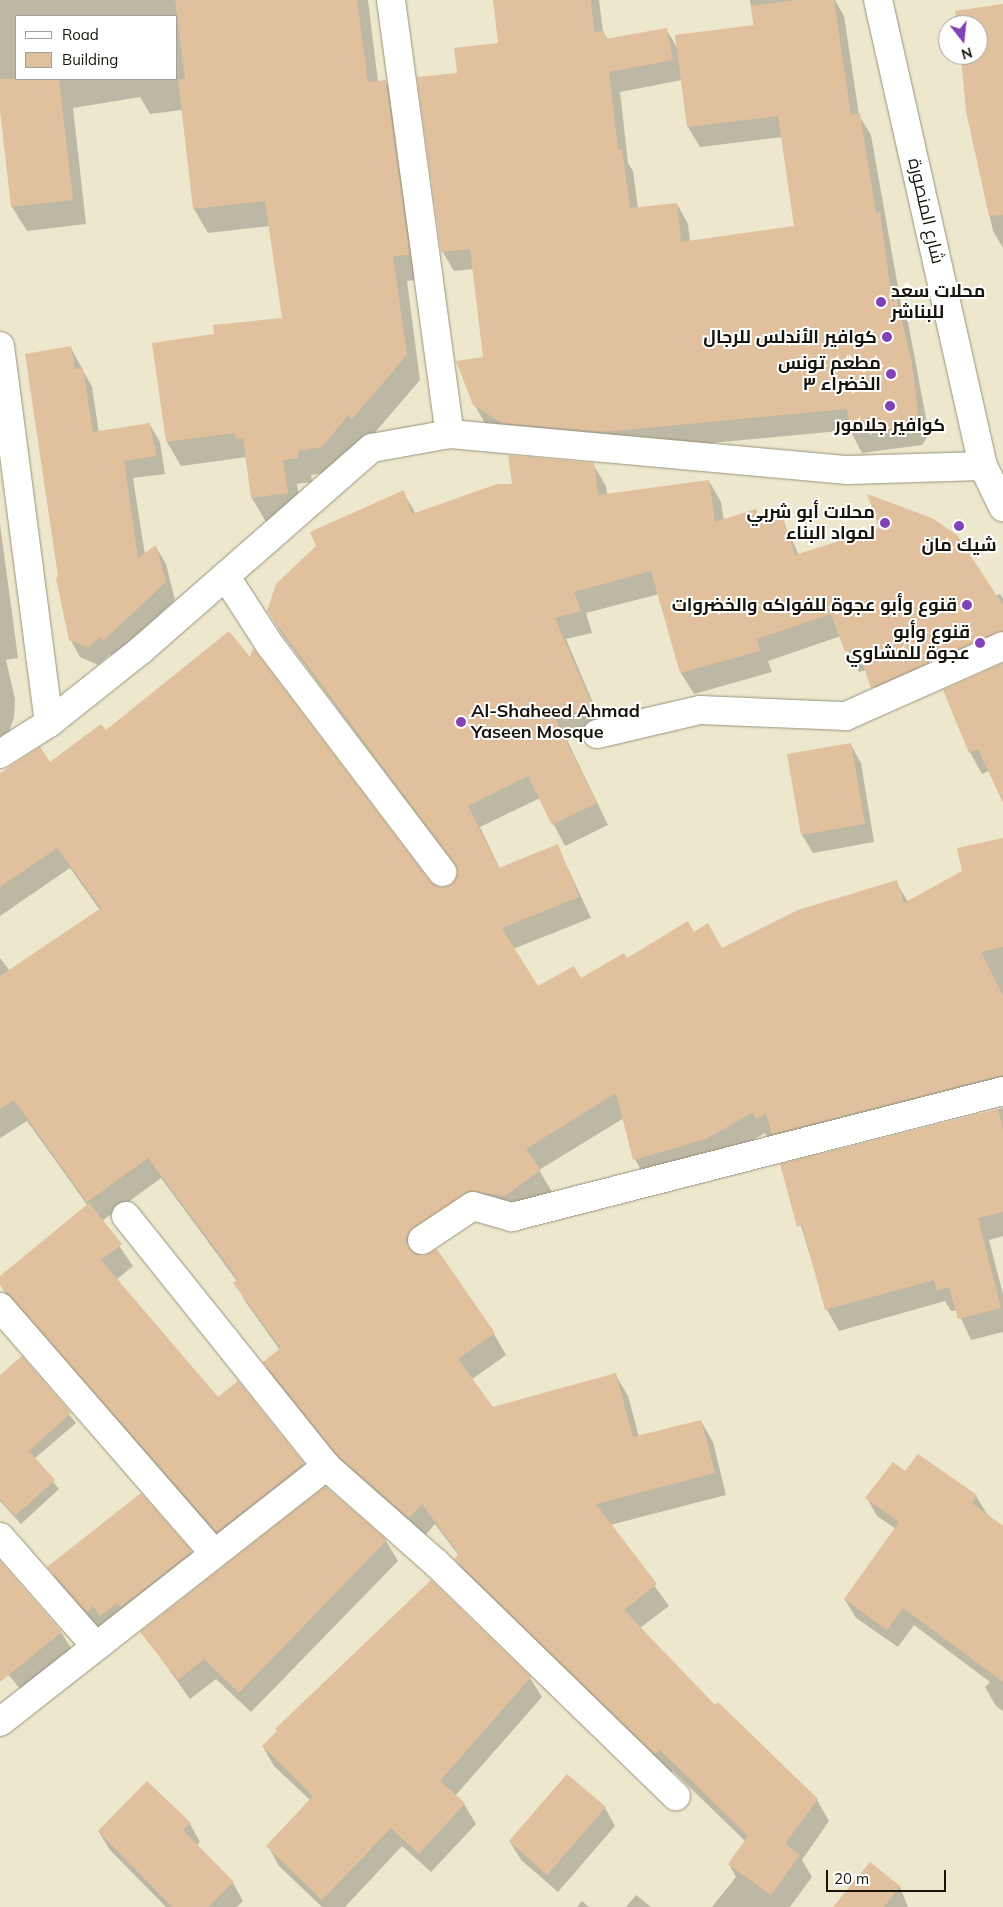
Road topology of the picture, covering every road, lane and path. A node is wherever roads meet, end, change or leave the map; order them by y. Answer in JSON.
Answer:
{"nodes":[{"id":1,"x":391,"y":0,"type":"edge"},
{"id":2,"x":878,"y":0,"type":"edge"},
{"id":3,"x":0,"y":346,"type":"edge"},
{"id":4,"x":450,"y":434,"type":"junction"},
{"id":5,"x":983,"y":466,"type":"junction"},
{"id":6,"x":1003,"y":507,"type":"edge"},
{"id":7,"x":226,"y":577,"type":"junction"},
{"id":8,"x":1003,"y":646,"type":"edge"},
{"id":9,"x":49,"y":723,"type":"junction"},
{"id":10,"x":597,"y":734,"type":"dead end"},
{"id":11,"x":0,"y":754,"type":"edge"},
{"id":12,"x":442,"y":872,"type":"dead end"},
{"id":13,"x":1003,"y":1091,"type":"edge"},
{"id":14,"x":126,"y":1216,"type":"dead end"},
{"id":15,"x":422,"y":1240,"type":"dead end"},
{"id":16,"x":0,"y":1307,"type":"edge"},
{"id":17,"x":326,"y":1466,"type":"junction"},
{"id":18,"x":0,"y":1537,"type":"edge"},
{"id":19,"x":214,"y":1553,"type":"junction"},
{"id":20,"x":95,"y":1645,"type":"junction"},
{"id":21,"x":0,"y":1722,"type":"edge"},
{"id":22,"x":676,"y":1796,"type":"dead end"}],
"edges":[{"from":1,"to":4,"type":"street"},
{"from":2,"to":5,"type":"street","name":"شارع المنصورة"},
{"from":3,"to":9,"type":"street"},
{"from":4,"to":5,"type":"street"},
{"from":4,"to":7,"type":"street"},
{"from":5,"to":6,"type":"street","name":"شارع المنصورة"},
{"from":7,"to":9,"type":"street"},
{"from":7,"to":12,"type":"street"},
{"from":8,"to":10,"type":"street"},
{"from":9,"to":11,"type":"street"},
{"from":13,"to":15,"type":"street"},
{"from":14,"to":17,"type":"street"},
{"from":16,"to":19,"type":"street"},
{"from":17,"to":19,"type":"street"},
{"from":17,"to":22,"type":"street"},
{"from":18,"to":20,"type":"street"},
{"from":19,"to":20,"type":"street"},
{"from":20,"to":21,"type":"street"}]}
